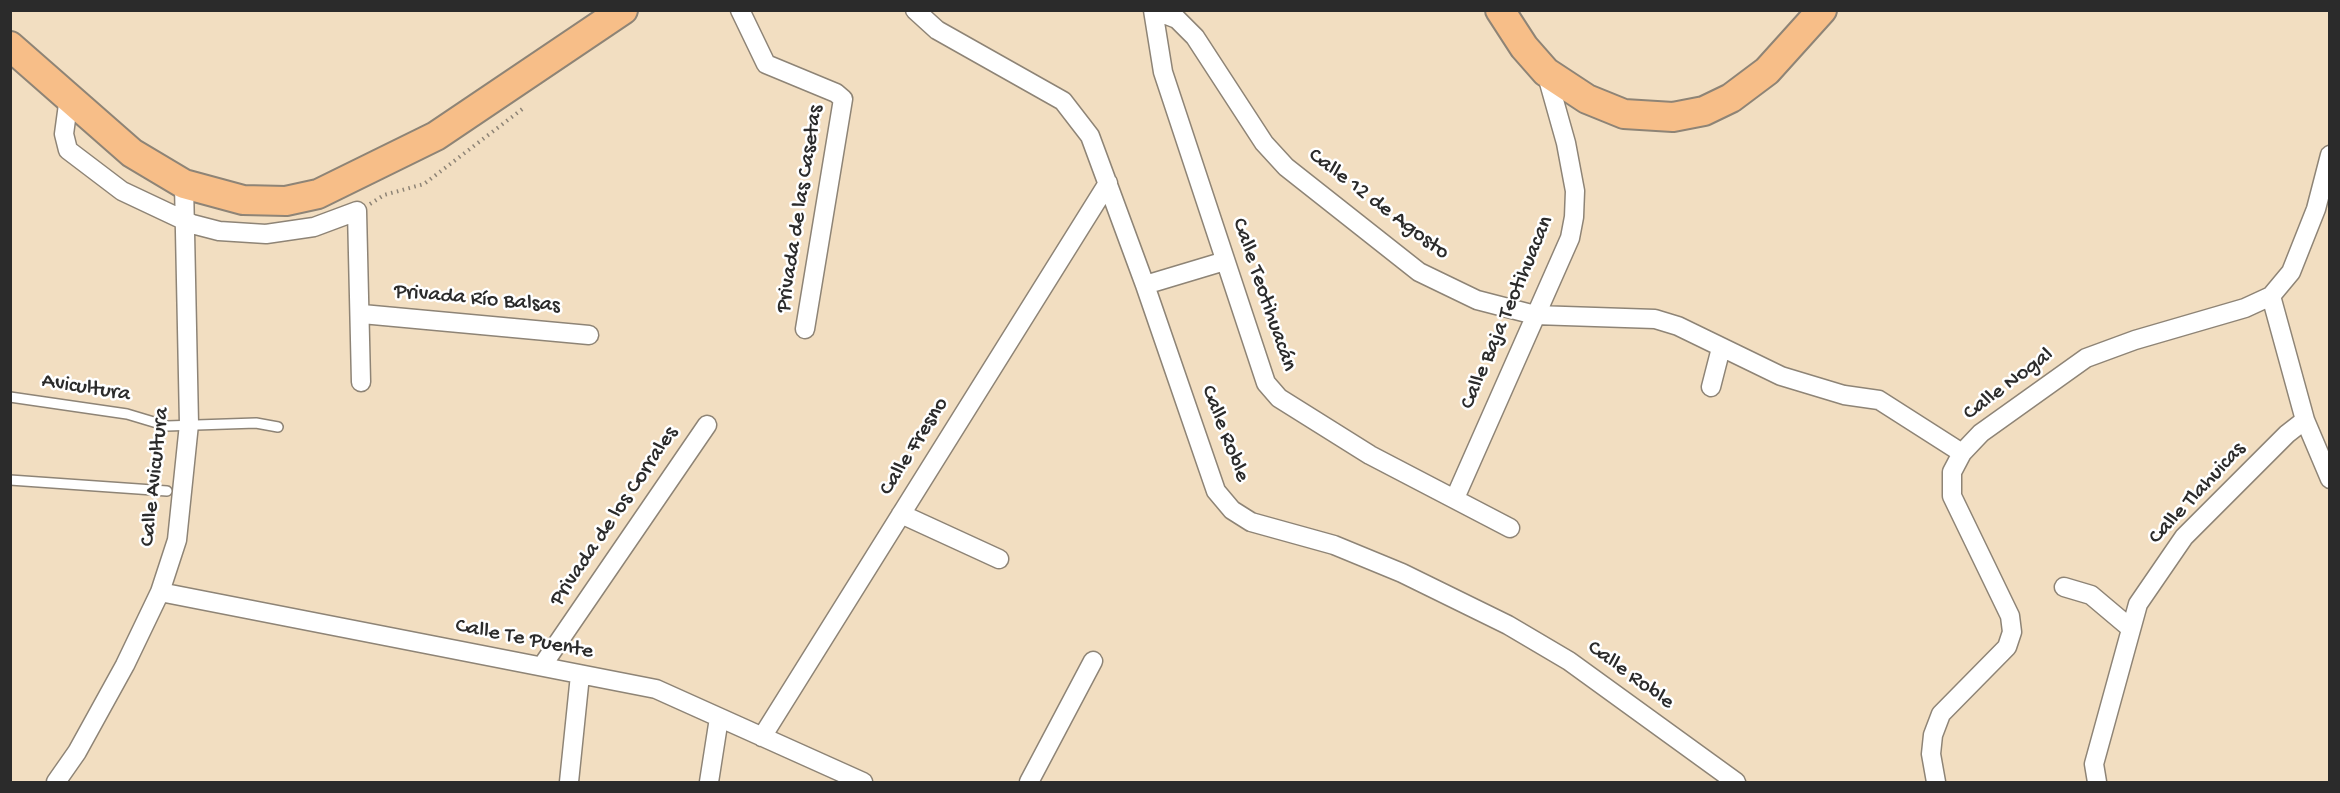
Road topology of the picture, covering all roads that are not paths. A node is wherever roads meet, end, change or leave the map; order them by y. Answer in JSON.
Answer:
{"nodes":[{"id":1,"x":623,"y":10,"type":"edge"},
{"id":2,"x":740,"y":10,"type":"edge"},
{"id":3,"x":915,"y":10,"type":"edge"},
{"id":4,"x":1154,"y":10,"type":"edge"},
{"id":5,"x":1500,"y":10,"type":"edge"},
{"id":6,"x":1822,"y":10,"type":"edge"},
{"id":7,"x":10,"y":46,"type":"edge"},
{"id":8,"x":1546,"y":72,"type":"junction"},
{"id":9,"x":69,"y":97,"type":"junction"},
{"id":10,"x":2330,"y":156,"type":"edge"},
{"id":11,"x":1108,"y":183,"type":"junction"},
{"id":12,"x":184,"y":184,"type":"junction"},
{"id":13,"x":183,"y":220,"type":"junction"},
{"id":14,"x":1225,"y":261,"type":"junction"},
{"id":15,"x":1145,"y":285,"type":"junction"},
{"id":16,"x":2271,"y":296,"type":"junction"},
{"id":17,"x":362,"y":314,"type":"junction"},
{"id":18,"x":1535,"y":315,"type":"junction"},
{"id":19,"x":805,"y":328,"type":"dead end"},
{"id":20,"x":589,"y":335,"type":"dead end"},
{"id":21,"x":1721,"y":348,"type":"junction"},
{"id":22,"x":361,"y":382,"type":"dead end"},
{"id":23,"x":1711,"y":387,"type":"dead end"},
{"id":24,"x":10,"y":397,"type":"edge"},
{"id":25,"x":2305,"y":420,"type":"junction"},
{"id":26,"x":189,"y":424,"type":"junction"},
{"id":27,"x":706,"y":425,"type":"dead end"},
{"id":28,"x":278,"y":427,"type":"dead end"},
{"id":29,"x":1962,"y":453,"type":"junction"},
{"id":30,"x":10,"y":480,"type":"edge"},
{"id":31,"x":2330,"y":480,"type":"edge"},
{"id":32,"x":167,"y":491,"type":"dead end"},
{"id":33,"x":1455,"y":498,"type":"junction"},
{"id":34,"x":901,"y":514,"type":"junction"},
{"id":35,"x":1510,"y":528,"type":"dead end"},
{"id":36,"x":999,"y":559,"type":"dead end"},
{"id":37,"x":2064,"y":587,"type":"dead end"},
{"id":38,"x":160,"y":592,"type":"junction"},
{"id":39,"x":2129,"y":627,"type":"junction"},
{"id":40,"x":1093,"y":661,"type":"dead end"},
{"id":41,"x":542,"y":666,"type":"junction"},
{"id":42,"x":580,"y":675,"type":"junction"},
{"id":43,"x":719,"y":718,"type":"junction"},
{"id":44,"x":762,"y":737,"type":"junction"},
{"id":45,"x":56,"y":783,"type":"edge"},
{"id":46,"x":569,"y":783,"type":"edge"},
{"id":47,"x":709,"y":783,"type":"edge"},
{"id":48,"x":863,"y":783,"type":"edge"},
{"id":49,"x":1029,"y":783,"type":"edge"},
{"id":50,"x":1736,"y":783,"type":"edge"},
{"id":51,"x":1936,"y":783,"type":"edge"},
{"id":52,"x":2097,"y":783,"type":"edge"}],
"edges":[{"from":1,"to":12,"type":"main road"},
{"from":2,"to":19,"type":"street","name":"Privada de las Casetas"},
{"from":3,"to":11,"type":"street","name":"Calle Roble"},
{"from":4,"to":14,"type":"street","name":"Calle Teotihuacán"},
{"from":4,"to":18,"type":"street","name":"Calle 12 de Agosto"},
{"from":5,"to":8,"type":"main road"},
{"from":6,"to":8,"type":"main road"},
{"from":7,"to":9,"type":"main road"},
{"from":8,"to":18,"type":"street","name":"Calle Baja Teotihuacan"},
{"from":9,"to":12,"type":"main road"},
{"from":9,"to":13,"type":"street"},
{"from":10,"to":16,"type":"street"},
{"from":11,"to":15,"type":"street","name":"Calle Roble"},
{"from":11,"to":34,"type":"street","name":"Calle Fresno"},
{"from":12,"to":13,"type":"street","name":"Calle Avicultura"},
{"from":13,"to":17,"type":"street"},
{"from":13,"to":26,"type":"street","name":"Calle Avicultura"},
{"from":14,"to":15,"type":"street"},
{"from":14,"to":33,"type":"street","name":"Calle Teotihuacán"},
{"from":15,"to":50,"type":"street","name":"Calle Roble"},
{"from":16,"to":25,"type":"street"},
{"from":16,"to":29,"type":"street","name":"Calle Nogal"},
{"from":17,"to":20,"type":"street","name":"Privada Río Balsas"},
{"from":17,"to":22,"type":"street"},
{"from":18,"to":21,"type":"street","name":"Calle 12 de Agosto"},
{"from":18,"to":33,"type":"street","name":"Calle Baja Teotihuacan"},
{"from":21,"to":23,"type":"street"},
{"from":21,"to":29,"type":"street","name":"Calle 12 de Agosto"},
{"from":24,"to":26,"type":"lane","name":"Avicultura"},
{"from":25,"to":31,"type":"street"},
{"from":25,"to":39,"type":"street","name":"Calle Tlahuicas"},
{"from":26,"to":28,"type":"lane","name":"Avicultura"},
{"from":26,"to":38,"type":"street","name":"Calle Avicultura"},
{"from":27,"to":41,"type":"street","name":"Privada de los Corrales"},
{"from":29,"to":51,"type":"street","name":"Calle Nogal"},
{"from":30,"to":32,"type":"lane"},
{"from":33,"to":35,"type":"street","name":"Calle Teotihuacán"},
{"from":34,"to":36,"type":"street"},
{"from":34,"to":44,"type":"street","name":"Calle Fresno"},
{"from":37,"to":39,"type":"street"},
{"from":38,"to":41,"type":"street","name":"Calle Te Puente"},
{"from":38,"to":45,"type":"street","name":"Calle Avicultura"},
{"from":39,"to":52,"type":"street","name":"Calle Tlahuicas"},
{"from":40,"to":49,"type":"street"},
{"from":41,"to":42,"type":"street","name":"Calle Te Puente"},
{"from":42,"to":43,"type":"street","name":"Calle Te Puente"},
{"from":42,"to":46,"type":"street"},
{"from":43,"to":44,"type":"street","name":"Calle Te Puente"},
{"from":43,"to":47,"type":"street"},
{"from":44,"to":48,"type":"street","name":"Calle Te Puente"}]}
